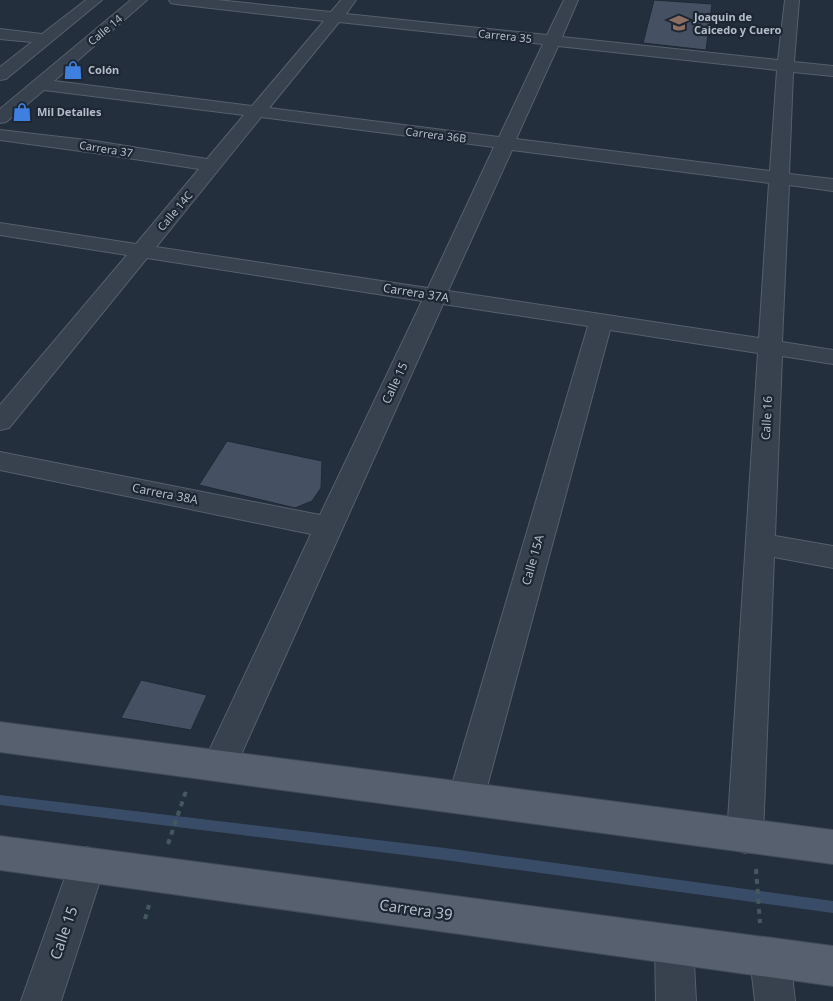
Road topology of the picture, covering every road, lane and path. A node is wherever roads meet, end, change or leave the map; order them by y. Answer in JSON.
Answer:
{"nodes":[{"id":1,"x":95,"y":0,"type":"edge"},
{"id":2,"x":140,"y":0,"type":"edge"},
{"id":3,"x":176,"y":0,"type":"edge"},
{"id":4,"x":349,"y":0,"type":"edge"},
{"id":5,"x":571,"y":0,"type":"edge"},
{"id":6,"x":792,"y":0,"type":"edge"},
{"id":7,"x":335,"y":18,"type":"junction"},
{"id":8,"x":0,"y":34,"type":"edge"},
{"id":9,"x":45,"y":39,"type":"junction"},
{"id":10,"x":553,"y":41,"type":"junction"},
{"id":11,"x":785,"y":66,"type":"junction"},
{"id":12,"x":833,"y":71,"type":"edge"},
{"id":13,"x":0,"y":75,"type":"edge"},
{"id":14,"x":40,"y":84,"type":"junction"},
{"id":15,"x":257,"y":112,"type":"junction"},
{"id":16,"x":0,"y":118,"type":"edge"},
{"id":17,"x":0,"y":135,"type":"edge"},
{"id":18,"x":505,"y":144,"type":"junction"},
{"id":19,"x":212,"y":166,"type":"junction"},
{"id":20,"x":779,"y":178,"type":"junction"},
{"id":21,"x":833,"y":185,"type":"edge"},
{"id":22,"x":0,"y":229,"type":"edge"},
{"id":23,"x":142,"y":251,"type":"junction"},
{"id":24,"x":435,"y":296,"type":"junction"},
{"id":25,"x":601,"y":322,"type":"junction"},
{"id":26,"x":770,"y":347,"type":"junction"},
{"id":27,"x":833,"y":357,"type":"edge"},
{"id":28,"x":0,"y":422,"type":"edge"},
{"id":29,"x":0,"y":461,"type":"edge"},
{"id":30,"x":329,"y":527,"type":"junction"},
{"id":31,"x":760,"y":544,"type":"junction"},
{"id":32,"x":833,"y":557,"type":"edge"},
{"id":33,"x":0,"y":738,"type":"edge"},
{"id":34,"x":219,"y":766,"type":"junction"},
{"id":35,"x":187,"y":786,"type":"dead end"},
{"id":36,"x":466,"y":798,"type":"junction"},
{"id":37,"x":745,"y":836,"type":"junction"},
{"id":38,"x":833,"y":847,"type":"edge"},
{"id":39,"x":166,"y":850,"type":"dead end"},
{"id":40,"x":0,"y":853,"type":"edge"},
{"id":41,"x":87,"y":865,"type":"junction"},
{"id":42,"x":756,"y":867,"type":"dead end"},
{"id":43,"x":765,"y":942,"type":"junction"},
{"id":44,"x":674,"y":944,"type":"junction"},
{"id":45,"x":833,"y":966,"type":"edge"},
{"id":46,"x":40,"y":1001,"type":"edge"},
{"id":47,"x":676,"y":1001,"type":"edge"},
{"id":48,"x":775,"y":1001,"type":"edge"}],
"edges":[{"from":1,"to":9,"type":"street"},
{"from":2,"to":14,"type":"street","name":"Calle 14"},
{"from":3,"to":7,"type":"street","name":"Carrera 35"},
{"from":4,"to":7,"type":"street","name":"Calle 14C"},
{"from":5,"to":10,"type":"street","name":"Calle 15"},
{"from":6,"to":11,"type":"street","name":"Calle 16"},
{"from":7,"to":10,"type":"street","name":"Carrera 35"},
{"from":7,"to":15,"type":"street","name":"Calle 14C"},
{"from":8,"to":9,"type":"street"},
{"from":9,"to":13,"type":"street"},
{"from":10,"to":11,"type":"street","name":"Carrera 35"},
{"from":10,"to":18,"type":"street","name":"Calle 15"},
{"from":11,"to":12,"type":"street","name":"Carrera 35"},
{"from":11,"to":20,"type":"street","name":"Calle 16"},
{"from":14,"to":15,"type":"street","name":"Carrera 36B"},
{"from":14,"to":16,"type":"street","name":"Calle 14"},
{"from":15,"to":18,"type":"street","name":"Carrera 36B"},
{"from":15,"to":19,"type":"street","name":"Calle 14C"},
{"from":17,"to":19,"type":"street","name":"Carrera 37"},
{"from":18,"to":20,"type":"street","name":"Carrera 36B"},
{"from":18,"to":24,"type":"street","name":"Calle 15"},
{"from":19,"to":23,"type":"street","name":"Calle 14C"},
{"from":20,"to":21,"type":"street","name":"Carrera 36B"},
{"from":20,"to":26,"type":"street","name":"Calle 16"},
{"from":22,"to":23,"type":"street","name":"Carrera 37A"},
{"from":23,"to":24,"type":"street","name":"Carrera 37A"},
{"from":23,"to":28,"type":"street","name":"Calle 14C"},
{"from":24,"to":25,"type":"street","name":"Carrera 37A"},
{"from":24,"to":30,"type":"street","name":"Calle 15"},
{"from":25,"to":26,"type":"street","name":"Carrera 37A"},
{"from":25,"to":36,"type":"street","name":"Calle 15A"},
{"from":26,"to":27,"type":"street","name":"Carrera 37A"},
{"from":26,"to":31,"type":"street","name":"Calle 16"},
{"from":29,"to":30,"type":"street","name":"Carrera 38A"},
{"from":30,"to":34,"type":"street","name":"Calle 15"},
{"from":31,"to":32,"type":"street"},
{"from":31,"to":37,"type":"street","name":"Calle 16"},
{"from":33,"to":34,"type":"main road"},
{"from":34,"to":36,"type":"main road"},
{"from":35,"to":39,"type":"path"},
{"from":36,"to":37,"type":"main road"},
{"from":37,"to":38,"type":"main road"},
{"from":40,"to":41,"type":"main road","name":"Carrera 39"},
{"from":41,"to":44,"type":"main road","name":"Carrera 39"},
{"from":41,"to":46,"type":"street","name":"Calle 15"},
{"from":42,"to":43,"type":"path"},
{"from":43,"to":44,"type":"main road","name":"Carrera 39"},
{"from":43,"to":45,"type":"main road","name":"Carrera 39"},
{"from":43,"to":48,"type":"street"},
{"from":44,"to":47,"type":"street"}]}
